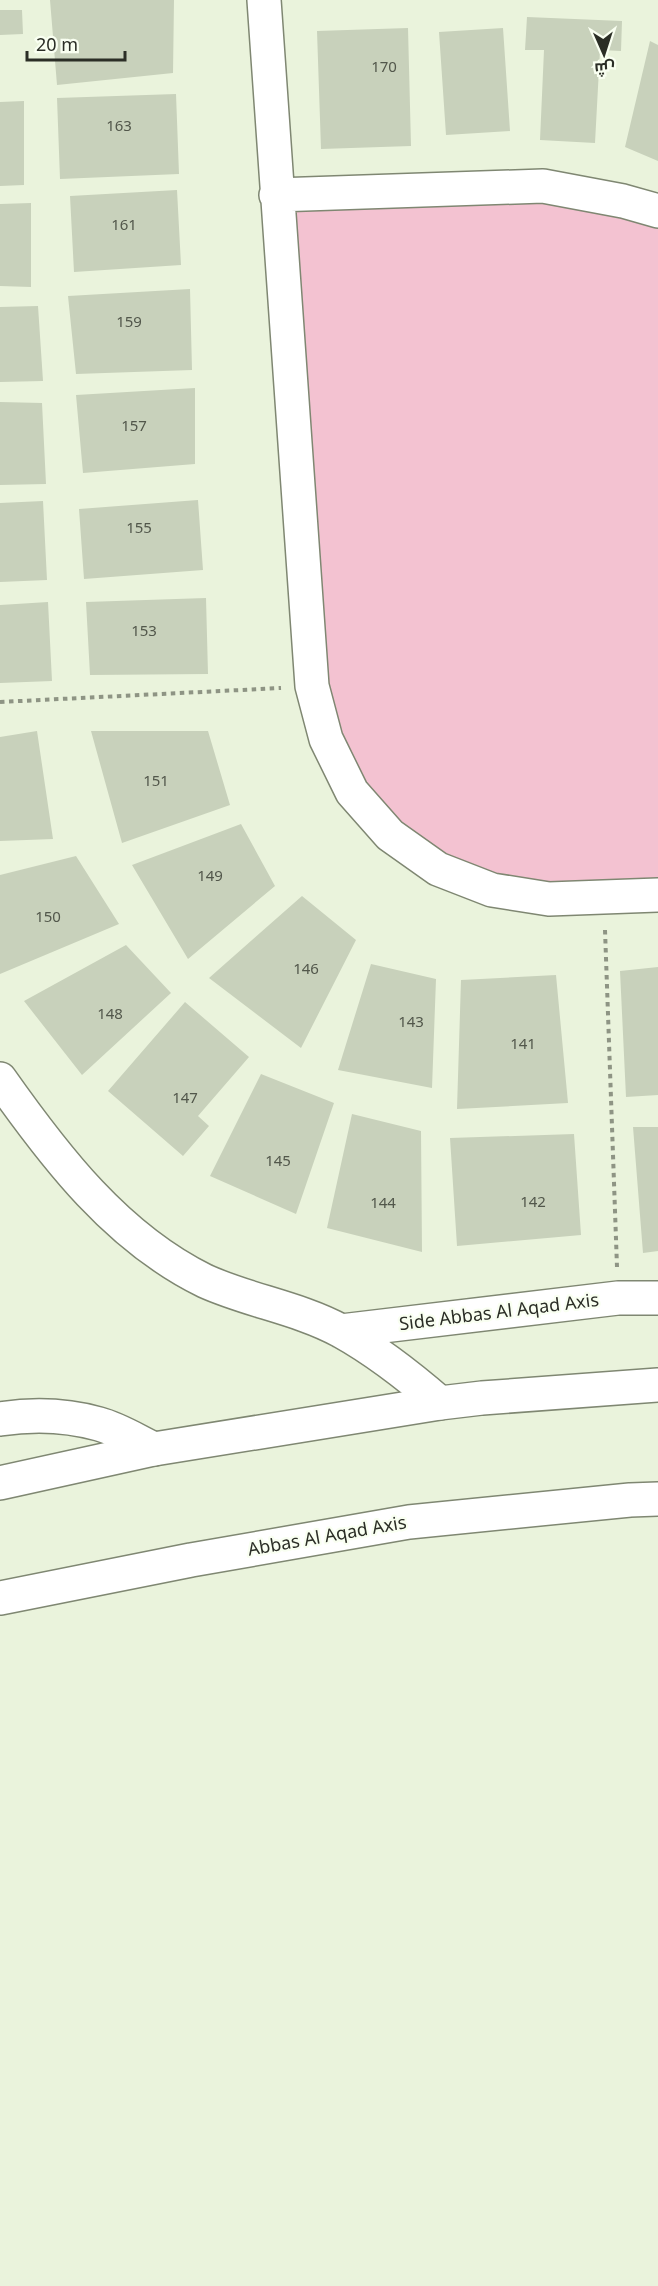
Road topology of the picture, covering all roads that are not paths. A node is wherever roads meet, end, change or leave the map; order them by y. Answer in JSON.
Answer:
{"nodes":[{"id":1,"x":264,"y":0,"type":"edge"},
{"id":2,"x":276,"y":195,"type":"junction"},
{"id":3,"x":658,"y":211,"type":"edge"},
{"id":4,"x":658,"y":895,"type":"edge"},
{"id":5,"x":0,"y":1079,"type":"edge"},
{"id":6,"x":658,"y":1298,"type":"edge"},
{"id":7,"x":341,"y":1331,"type":"junction"},
{"id":8,"x":658,"y":1385,"type":"edge"},
{"id":9,"x":440,"y":1404,"type":"junction"},
{"id":10,"x":0,"y":1419,"type":"edge"},
{"id":11,"x":154,"y":1449,"type":"junction"},
{"id":12,"x":0,"y":1483,"type":"edge"},
{"id":13,"x":658,"y":1499,"type":"edge"},
{"id":14,"x":0,"y":1598,"type":"edge"}],
"edges":[{"from":1,"to":2,"type":"street"},
{"from":2,"to":3,"type":"street"},
{"from":2,"to":4,"type":"street"},
{"from":5,"to":7,"type":"street"},
{"from":6,"to":7,"type":"street","name":"Side Abbas Al Aqad Axis"},
{"from":7,"to":9,"type":"street"},
{"from":8,"to":9,"type":"street"},
{"from":9,"to":11,"type":"street"},
{"from":10,"to":11,"type":"street"},
{"from":11,"to":12,"type":"street"},
{"from":13,"to":14,"type":"street","name":"Abbas Al Aqad Axis"}]}
